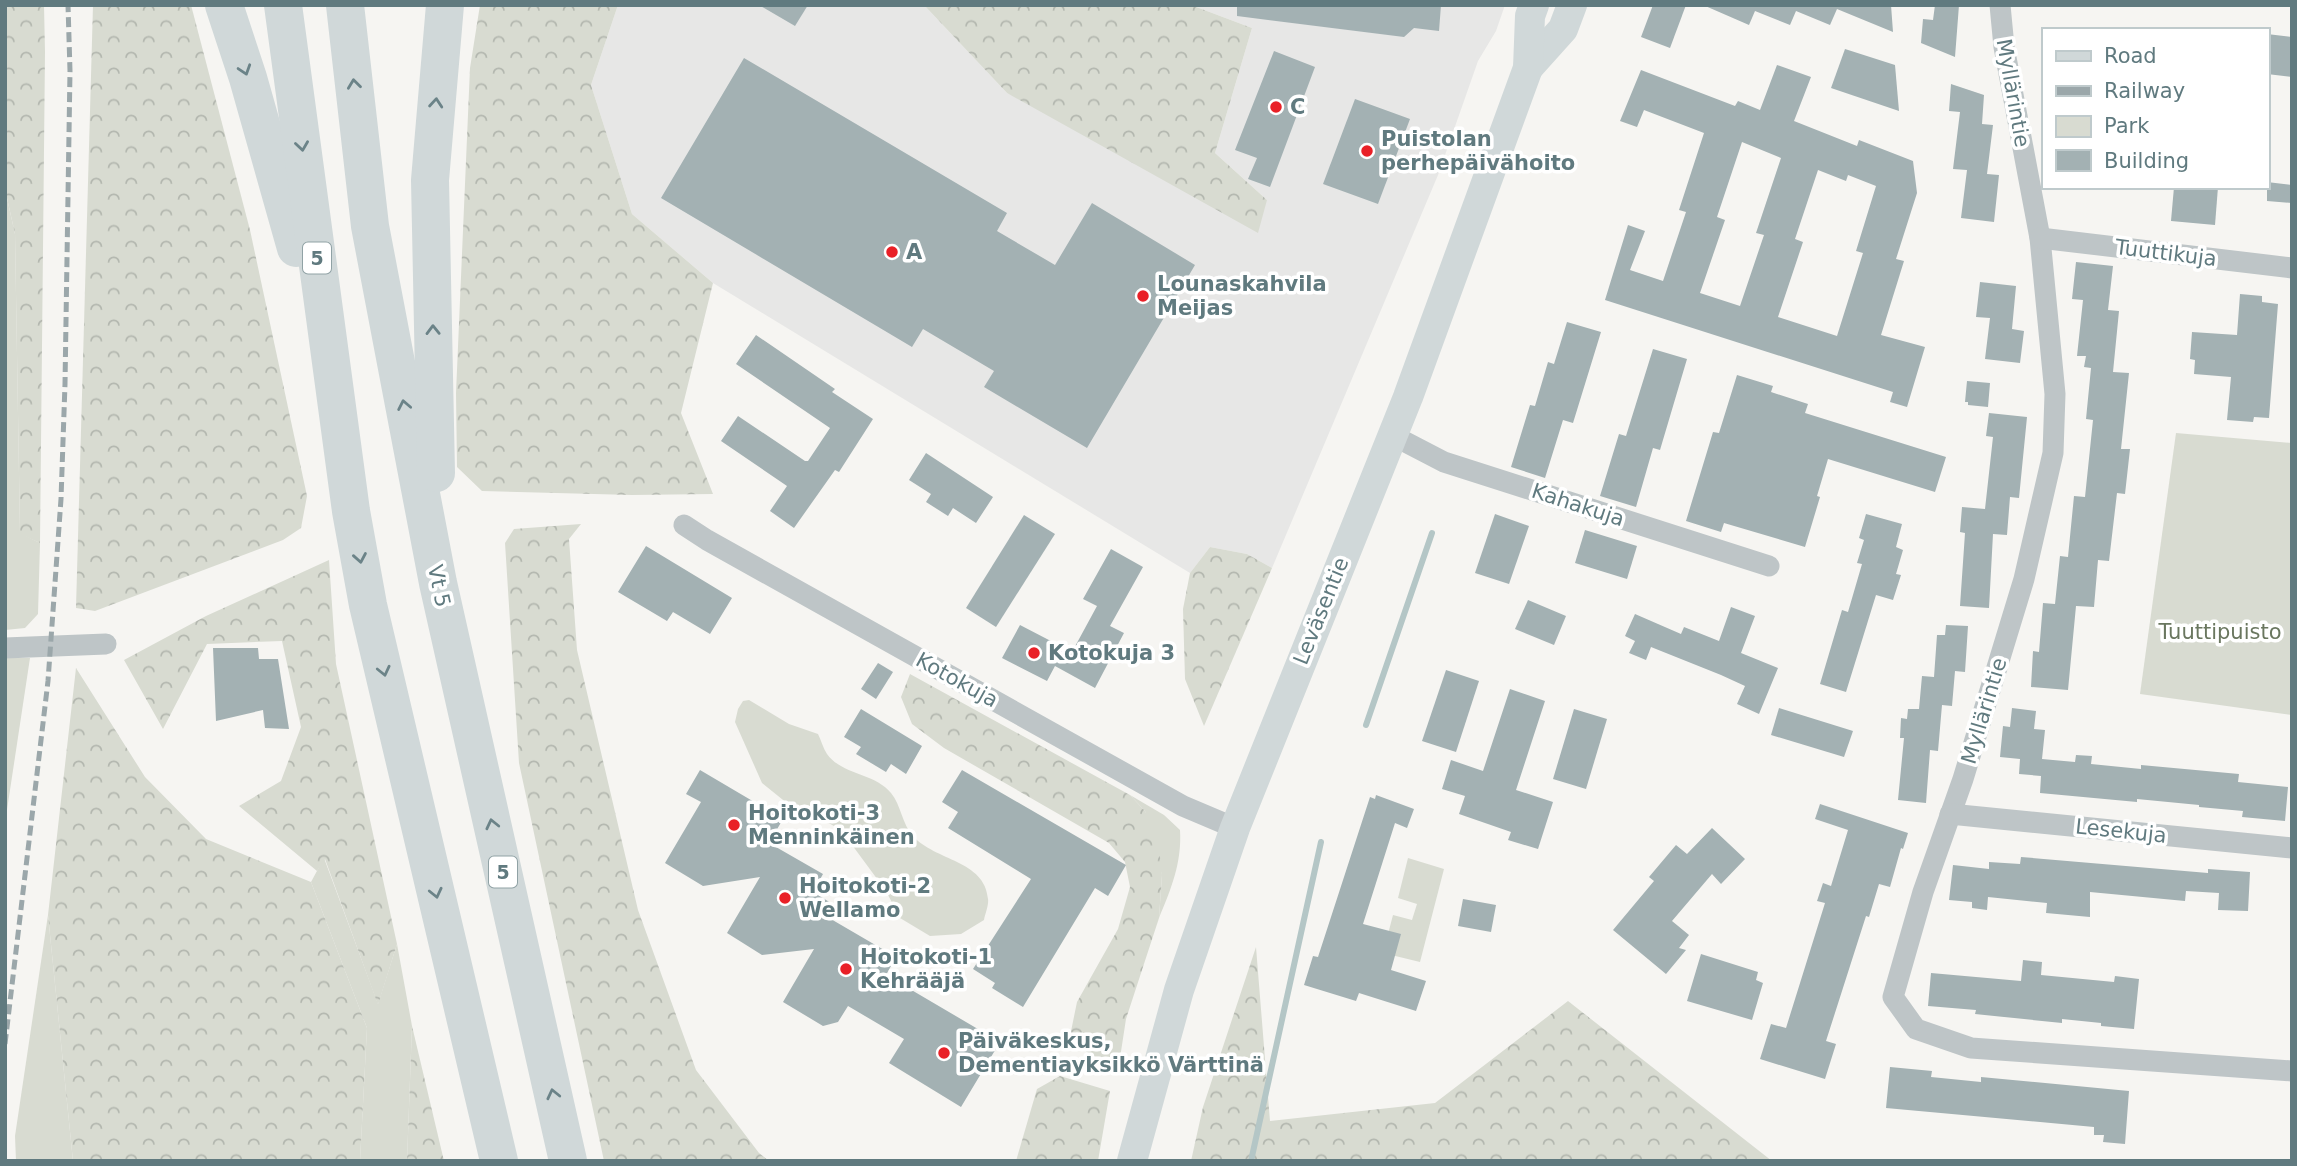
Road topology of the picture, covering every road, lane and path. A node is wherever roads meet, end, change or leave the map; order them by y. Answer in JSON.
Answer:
{"nodes":[{"id":1,"x":224,"y":5,"type":"edge"},
{"id":2,"x":283,"y":5,"type":"edge"},
{"id":3,"x":345,"y":5,"type":"edge"},
{"id":4,"x":445,"y":5,"type":"edge"},
{"id":5,"x":1534,"y":5,"type":"edge"},
{"id":6,"x":1572,"y":5,"type":"edge"},
{"id":7,"x":2000,"y":5,"type":"edge"},
{"id":8,"x":1528,"y":68,"type":"junction"},
{"id":9,"x":2040,"y":239,"type":"junction"},
{"id":10,"x":2292,"y":268,"type":"edge"},
{"id":11,"x":1392,"y":435,"type":"junction"},
{"id":12,"x":429,"y":496,"type":"junction"},
{"id":13,"x":351,"y":511,"type":"junction"},
{"id":14,"x":684,"y":525,"type":"dead end"},
{"id":15,"x":1769,"y":566,"type":"dead end"},
{"id":16,"x":106,"y":644,"type":"dead end"},
{"id":17,"x":5,"y":648,"type":"edge"},
{"id":18,"x":1950,"y":814,"type":"junction"},
{"id":19,"x":1235,"y":828,"type":"junction"},
{"id":20,"x":2292,"y":848,"type":"edge"},
{"id":21,"x":2292,"y":1071,"type":"edge"},
{"id":22,"x":499,"y":1161,"type":"edge"},
{"id":23,"x":568,"y":1161,"type":"edge"},
{"id":24,"x":1132,"y":1161,"type":"edge"}],
"edges":[{"from":1,"to":13,"type":"highway","one_way":true},
{"from":2,"to":13,"type":"highway","number":"5","one_way":true},
{"from":12,"to":3,"type":"highway","one_way":true},
{"from":12,"to":4,"type":"highway","one_way":true},
{"from":5,"to":8,"type":"main road","name":"Leväsentie"},
{"from":6,"to":8,"type":"main road","name":"Leväsentie"},
{"from":7,"to":9,"type":"street","name":"Myllärintie"},
{"from":8,"to":11,"type":"main road","name":"Leväsentie"},
{"from":9,"to":10,"type":"street","name":"Tuuttikuja"},
{"from":9,"to":18,"type":"street","name":"Myllärintie"},
{"from":11,"to":15,"type":"street","name":"Kahakuja"},
{"from":11,"to":19,"type":"main road","name":"Leväsentie"},
{"from":23,"to":12,"type":"highway","name":"Vt 5","number":"5","one_way":true},
{"from":13,"to":22,"type":"highway","number":"5","one_way":true},
{"from":14,"to":19,"type":"street","name":"Kotokuja"},
{"from":16,"to":17,"type":"street"},
{"from":18,"to":20,"type":"street","name":"Lesekuja"},
{"from":18,"to":21,"type":"street","name":"Myllärintie"},
{"from":19,"to":24,"type":"main road","name":"Leväsentie"}]}
